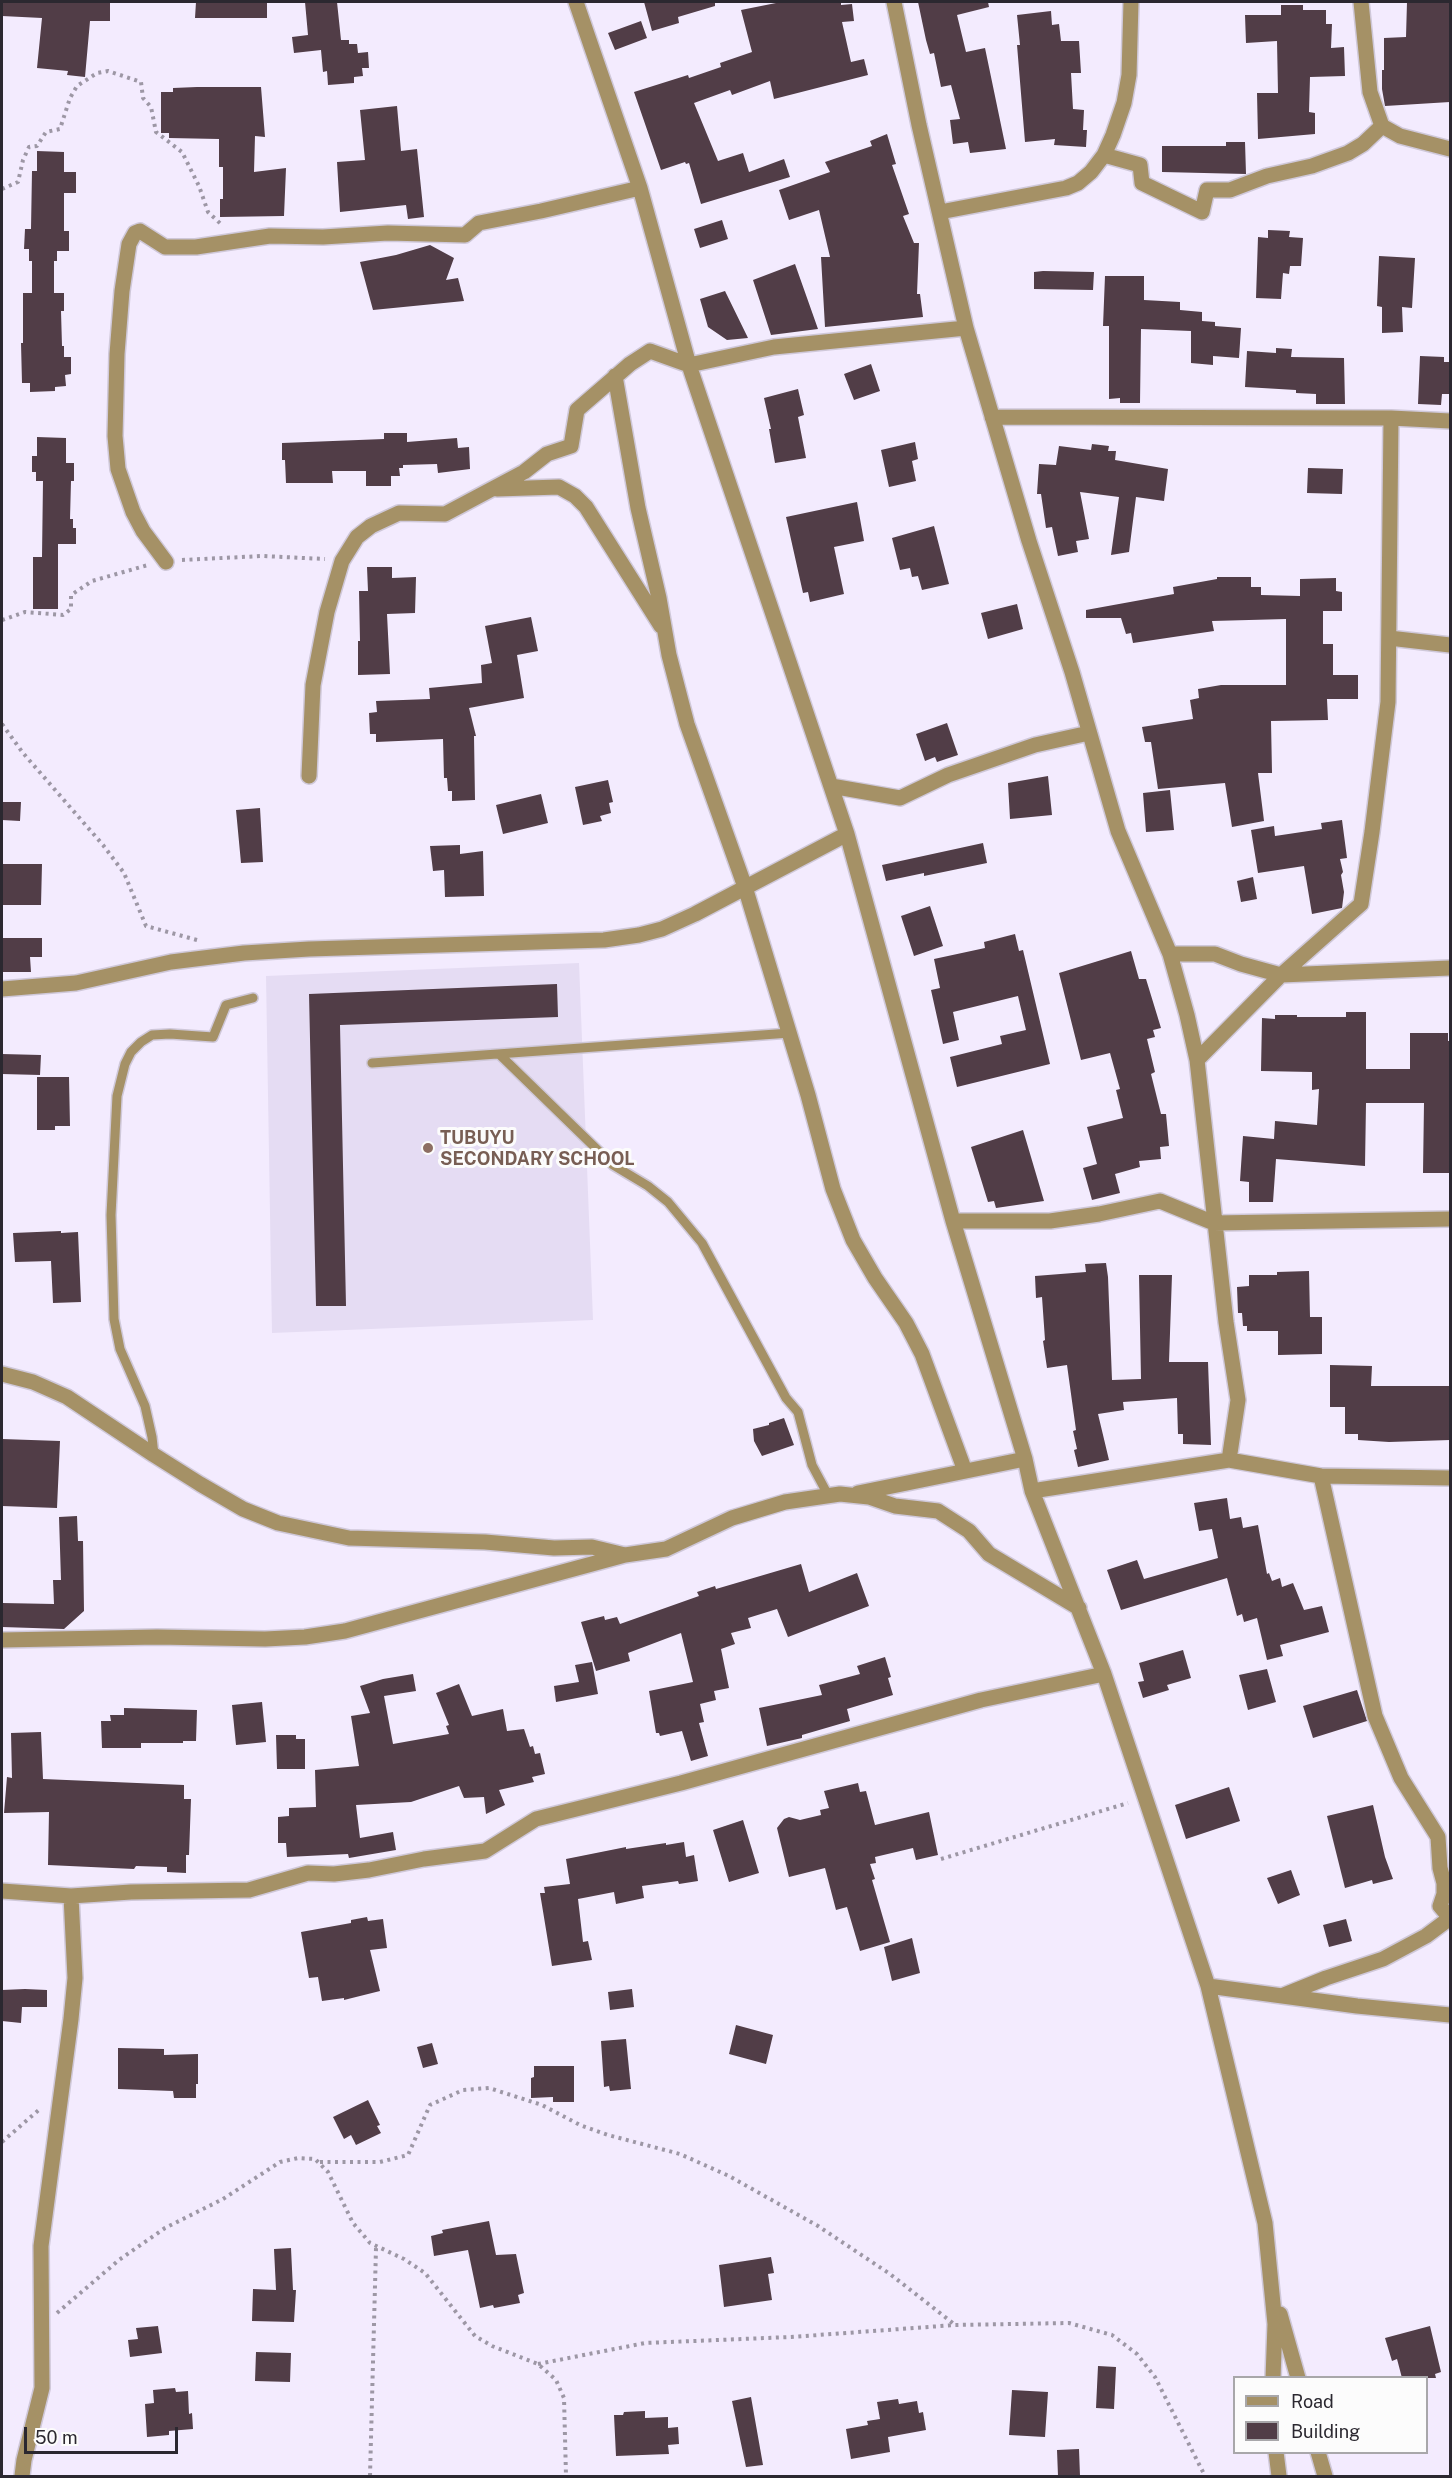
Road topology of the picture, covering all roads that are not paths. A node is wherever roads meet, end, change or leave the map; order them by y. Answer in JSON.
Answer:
{"nodes":[{"id":1,"x":576,"y":2,"type":"edge"},
{"id":2,"x":894,"y":2,"type":"edge"},
{"id":3,"x":1131,"y":2,"type":"edge"},
{"id":4,"x":1361,"y":2,"type":"edge"},
{"id":5,"x":1382,"y":126,"type":"junction"},
{"id":6,"x":1450,"y":149,"type":"edge"},
{"id":7,"x":1104,"y":155,"type":"junction"},
{"id":8,"x":640,"y":188,"type":"junction"},
{"id":9,"x":940,"y":212,"type":"junction"},
{"id":10,"x":966,"y":328,"type":"junction"},
{"id":11,"x":689,"y":365,"type":"junction"},
{"id":12,"x":615,"y":376,"type":"junction"},
{"id":13,"x":992,"y":417,"type":"junction"},
{"id":14,"x":1391,"y":418,"type":"junction"},
{"id":15,"x":1450,"y":421,"type":"edge"},
{"id":16,"x":491,"y":490,"type":"junction"},
{"id":17,"x":166,"y":562,"type":"dead end"},
{"id":18,"x":664,"y":630,"type":"junction"},
{"id":19,"x":1389,"y":638,"type":"junction"},
{"id":20,"x":1450,"y":645,"type":"edge"},
{"id":21,"x":1089,"y":733,"type":"junction"},
{"id":22,"x":309,"y":776,"type":"dead end"},
{"id":23,"x":831,"y":786,"type":"junction"},
{"id":24,"x":847,"y":834,"type":"junction"},
{"id":25,"x":746,"y":887,"type":"junction"},
{"id":26,"x":1170,"y":954,"type":"junction"},
{"id":27,"x":1450,"y":968,"type":"edge"},
{"id":28,"x":1281,"y":975,"type":"junction"},
{"id":29,"x":2,"y":989,"type":"edge"},
{"id":30,"x":252,"y":998,"type":"dead end"},
{"id":31,"x":790,"y":1034,"type":"junction"},
{"id":32,"x":499,"y":1054,"type":"junction"},
{"id":33,"x":1197,"y":1060,"type":"junction"},
{"id":34,"x":372,"y":1063,"type":"dead end"},
{"id":35,"x":1450,"y":1219,"type":"edge"},
{"id":36,"x":953,"y":1221,"type":"junction"},
{"id":37,"x":1214,"y":1223,"type":"junction"},
{"id":38,"x":2,"y":1374,"type":"edge"},
{"id":39,"x":154,"y":1455,"type":"junction"},
{"id":40,"x":1025,"y":1459,"type":"junction"},
{"id":41,"x":1228,"y":1460,"type":"junction"},
{"id":42,"x":965,"y":1471,"type":"junction"},
{"id":43,"x":1321,"y":1476,"type":"junction"},
{"id":44,"x":1450,"y":1478,"type":"edge"},
{"id":45,"x":1032,"y":1491,"type":"junction"},
{"id":46,"x":853,"y":1494,"type":"junction"},
{"id":47,"x":828,"y":1495,"type":"junction"},
{"id":48,"x":625,"y":1555,"type":"junction"},
{"id":49,"x":1079,"y":1608,"type":"junction"},
{"id":50,"x":2,"y":1640,"type":"edge"},
{"id":51,"x":1104,"y":1674,"type":"junction"},
{"id":52,"x":2,"y":1891,"type":"edge"},
{"id":53,"x":71,"y":1896,"type":"junction"},
{"id":54,"x":1208,"y":1986,"type":"junction"},
{"id":55,"x":1284,"y":1995,"type":"junction"},
{"id":56,"x":1450,"y":2014,"type":"edge"},
{"id":57,"x":1272,"y":2286,"type":"junction"},
{"id":58,"x":1273,"y":2376,"type":"edge"},
{"id":59,"x":1297,"y":2376,"type":"edge"},
{"id":60,"x":1276,"y":2454,"type":"edge"},
{"id":61,"x":1318,"y":2454,"type":"edge"},
{"id":62,"x":22,"y":2476,"type":"edge"},
{"id":63,"x":1279,"y":2476,"type":"edge"},
{"id":64,"x":1324,"y":2476,"type":"edge"}],
"edges":[{"from":1,"to":8,"type":"street"},
{"from":2,"to":9,"type":"street"},
{"from":3,"to":7,"type":"street"},
{"from":4,"to":5,"type":"street"},
{"from":5,"to":6,"type":"street"},
{"from":5,"to":7,"type":"street"},
{"from":7,"to":9,"type":"street"},
{"from":8,"to":11,"type":"street"},
{"from":8,"to":17,"type":"street"},
{"from":9,"to":10,"type":"street"},
{"from":10,"to":11,"type":"street"},
{"from":10,"to":13,"type":"street"},
{"from":11,"to":12,"type":"street"},
{"from":11,"to":23,"type":"street"},
{"from":12,"to":16,"type":"street"},
{"from":12,"to":18,"type":"street"},
{"from":13,"to":14,"type":"street"},
{"from":13,"to":21,"type":"street"},
{"from":14,"to":15,"type":"street"},
{"from":14,"to":19,"type":"street"},
{"from":16,"to":18,"type":"street"},
{"from":16,"to":22,"type":"street"},
{"from":18,"to":25,"type":"street"},
{"from":19,"to":20,"type":"street"},
{"from":19,"to":28,"type":"street"},
{"from":21,"to":23,"type":"street"},
{"from":21,"to":26,"type":"street"},
{"from":23,"to":24,"type":"street"},
{"from":24,"to":25,"type":"street"},
{"from":24,"to":36,"type":"street"},
{"from":25,"to":29,"type":"street"},
{"from":25,"to":31,"type":"street"},
{"from":26,"to":28,"type":"street"},
{"from":26,"to":33,"type":"street"},
{"from":27,"to":28,"type":"street"},
{"from":28,"to":33,"type":"street"},
{"from":30,"to":39,"type":"lane"},
{"from":31,"to":32,"type":"lane"},
{"from":31,"to":42,"type":"street"},
{"from":32,"to":34,"type":"lane"},
{"from":32,"to":47,"type":"lane"},
{"from":33,"to":37,"type":"street"},
{"from":35,"to":37,"type":"street"},
{"from":36,"to":37,"type":"street"},
{"from":36,"to":40,"type":"street"},
{"from":37,"to":41,"type":"street"},
{"from":38,"to":39,"type":"street"},
{"from":39,"to":48,"type":"street"},
{"from":40,"to":42,"type":"street"},
{"from":40,"to":45,"type":"street"},
{"from":41,"to":43,"type":"street"},
{"from":41,"to":45,"type":"street"},
{"from":42,"to":46,"type":"street"},
{"from":43,"to":44,"type":"street"},
{"from":43,"to":55,"type":"street"},
{"from":45,"to":49,"type":"street"},
{"from":46,"to":47,"type":"street"},
{"from":46,"to":49,"type":"street"},
{"from":47,"to":48,"type":"street"},
{"from":48,"to":50,"type":"street"},
{"from":49,"to":51,"type":"street"},
{"from":51,"to":53,"type":"street"},
{"from":51,"to":54,"type":"street"},
{"from":52,"to":53,"type":"street"},
{"from":53,"to":62,"type":"street"},
{"from":54,"to":55,"type":"street"},
{"from":54,"to":57,"type":"street"},
{"from":55,"to":56,"type":"street"},
{"from":57,"to":58,"type":"street"},
{"from":57,"to":59,"type":"street"},
{"from":60,"to":63,"type":"street"},
{"from":61,"to":64,"type":"street"}]}
